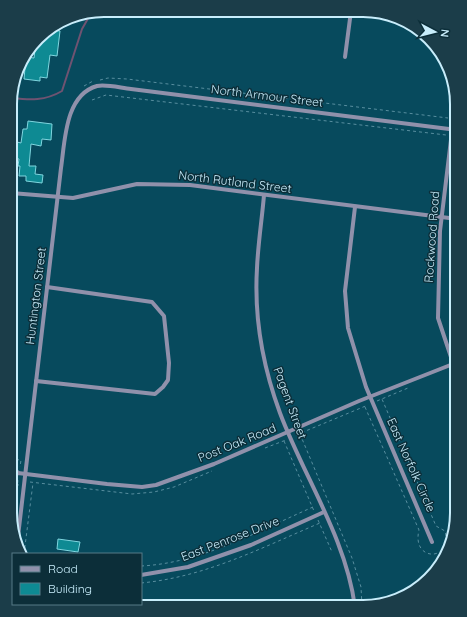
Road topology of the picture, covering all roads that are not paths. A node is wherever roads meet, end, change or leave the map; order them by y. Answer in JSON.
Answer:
{"nodes":[{"id":1,"x":350,"y":17,"type":"edge"},
{"id":2,"x":345,"y":57,"type":"dead end"},
{"id":3,"x":79,"y":99,"type":"joint"},
{"id":4,"x":450,"y":129,"type":"edge"},
{"id":5,"x":450,"y":144,"type":"edge"},
{"id":6,"x":17,"y":194,"type":"edge"},
{"id":7,"x":264,"y":195,"type":"junction"},
{"id":8,"x":57,"y":197,"type":"junction"},
{"id":9,"x":355,"y":207,"type":"junction"},
{"id":10,"x":442,"y":217,"type":"junction"},
{"id":11,"x":450,"y":218,"type":"edge"},
{"id":12,"x":47,"y":287,"type":"junction"},
{"id":13,"x":450,"y":355,"type":"edge"},
{"id":14,"x":450,"y":365,"type":"edge"},
{"id":15,"x":36,"y":381,"type":"junction"},
{"id":16,"x":370,"y":397,"type":"junction"},
{"id":17,"x":288,"y":432,"type":"junction"},
{"id":18,"x":19,"y":473,"type":"edge"},
{"id":19,"x":25,"y":474,"type":"junction"},
{"id":20,"x":324,"y":512,"type":"junction"},
{"id":21,"x":19,"y":529,"type":"edge"},
{"id":22,"x":432,"y":542,"type":"dead end"},
{"id":23,"x":142,"y":575,"type":"edge"},
{"id":24,"x":354,"y":600,"type":"edge"}],
"edges":[{"from":1,"to":2,"type":"street"},
{"from":3,"to":4,"type":"street","name":"North Armour Street"},
{"from":3,"to":8,"type":"street","name":"Huntington Street"},
{"from":5,"to":10,"type":"street","name":"Rockwood Road"},
{"from":6,"to":8,"type":"street","name":"North Rutland Street"},
{"from":7,"to":8,"type":"street","name":"North Rutland Street"},
{"from":7,"to":9,"type":"street","name":"North Rutland Street"},
{"from":7,"to":17,"type":"street","name":"Pagent Street"},
{"from":8,"to":12,"type":"street","name":"Huntington Street"},
{"from":9,"to":10,"type":"street","name":"North Rutland Street"},
{"from":9,"to":16,"type":"street","name":"East Norfolk Circle"},
{"from":10,"to":11,"type":"street","name":"North Rutland Street"},
{"from":10,"to":13,"type":"street","name":"Rockwood Road"},
{"from":12,"to":15,"type":"street","name":"Huntington Street"},
{"from":12,"to":15,"type":"street"},
{"from":14,"to":16,"type":"street","name":"Post Oak Road"},
{"from":15,"to":19,"type":"street","name":"Huntington Street"},
{"from":16,"to":17,"type":"street","name":"Post Oak Road"},
{"from":16,"to":22,"type":"street","name":"East Norfolk Circle"},
{"from":17,"to":19,"type":"street","name":"Post Oak Road"},
{"from":17,"to":20,"type":"street","name":"Pagent Street"},
{"from":18,"to":19,"type":"street","name":"Post Oak Road"},
{"from":19,"to":21,"type":"street","name":"Huntington Street"},
{"from":20,"to":23,"type":"street","name":"East Penrose Drive"},
{"from":20,"to":24,"type":"street","name":"Pagent Street"}]}
